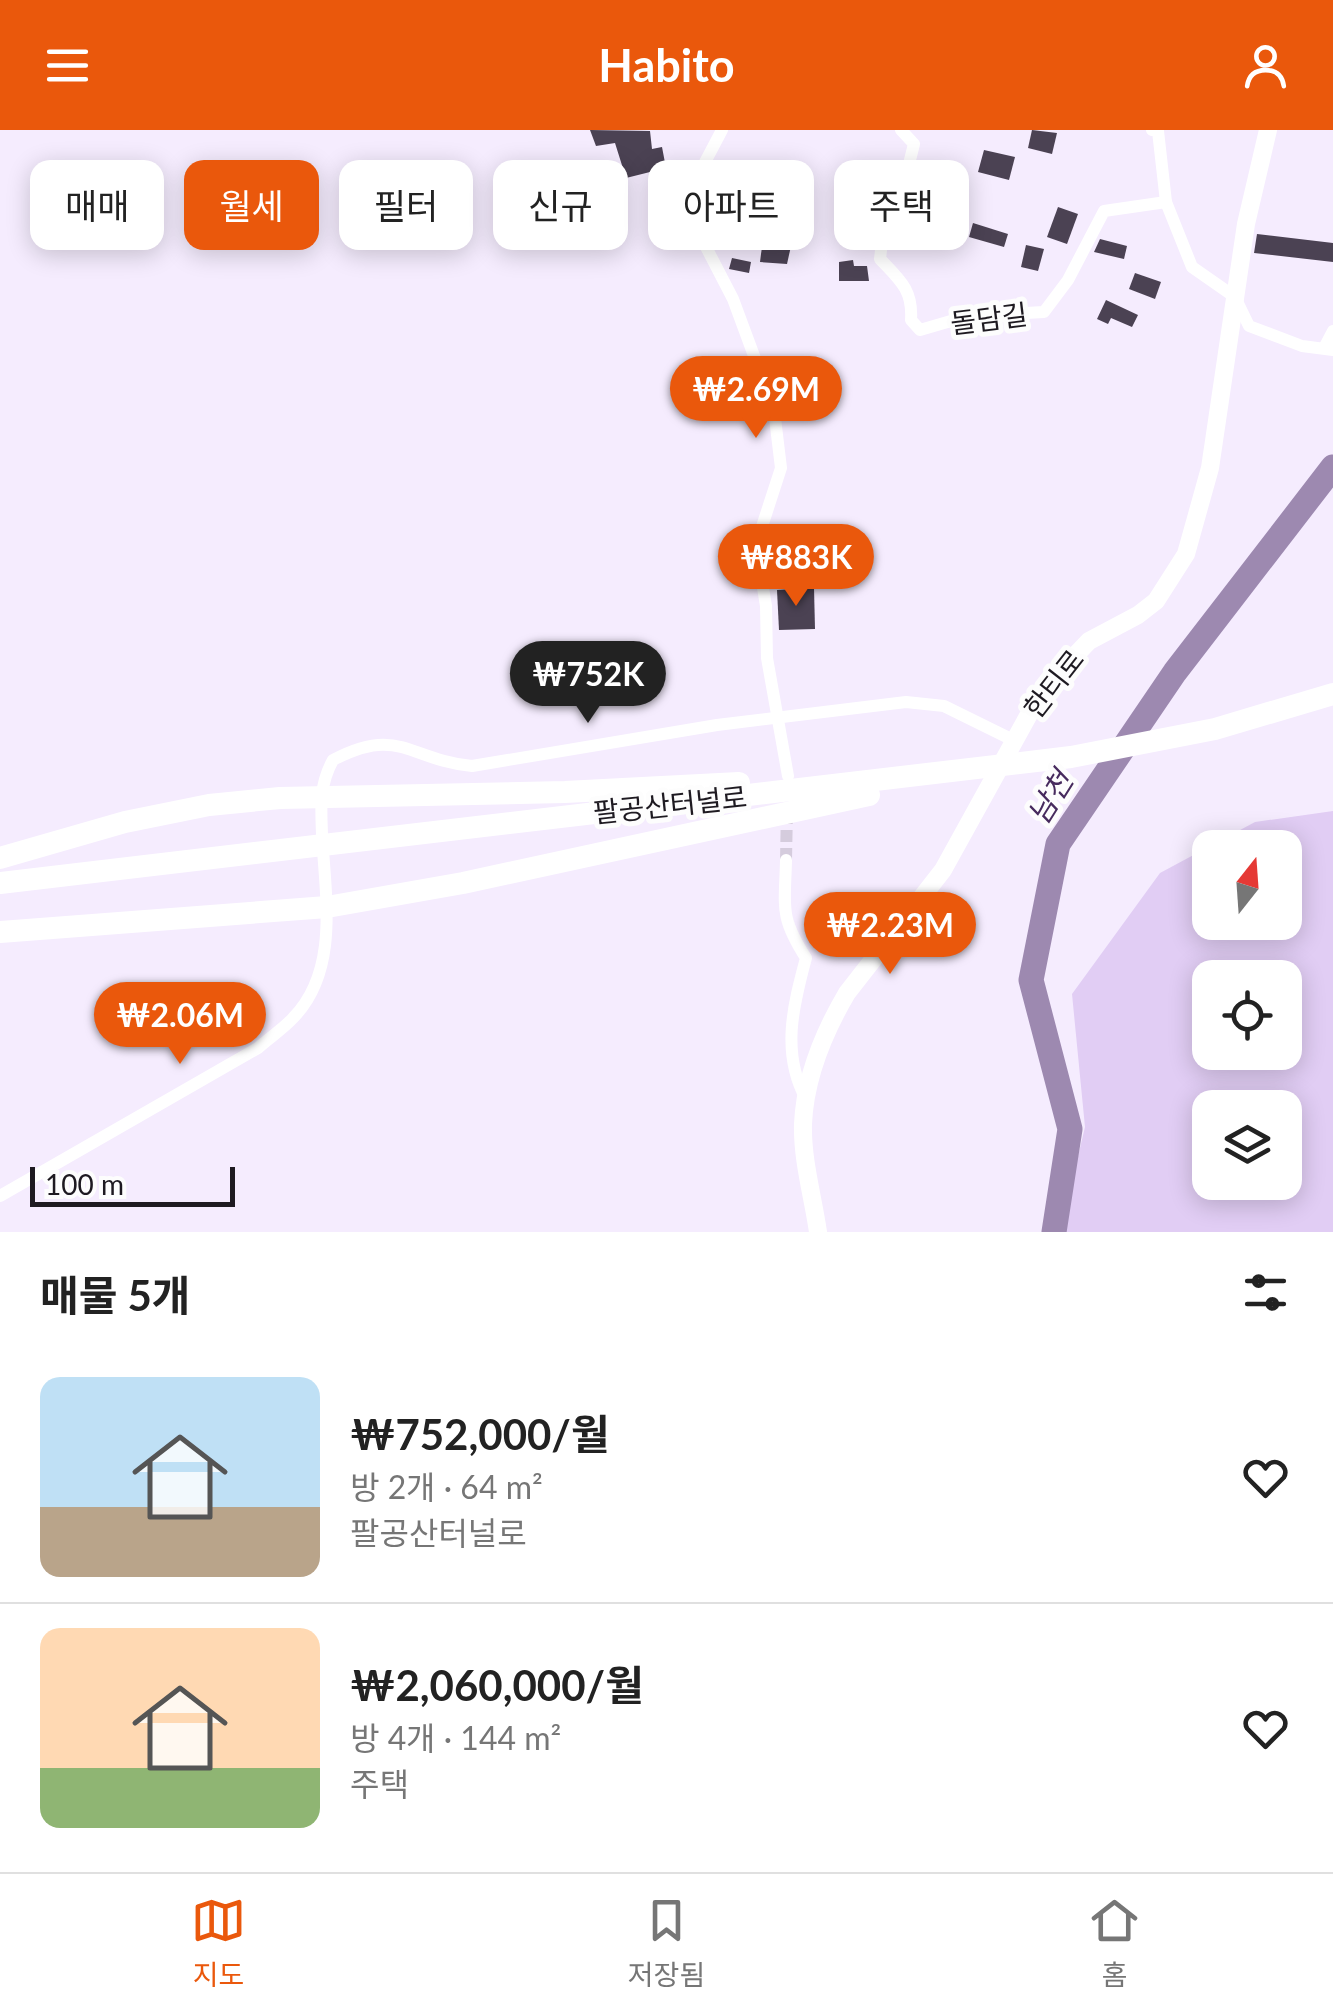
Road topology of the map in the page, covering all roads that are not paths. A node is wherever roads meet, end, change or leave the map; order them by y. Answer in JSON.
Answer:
{"nodes":[{"id":1,"x":722,"y":130,"type":"edge"},
{"id":2,"x":901,"y":130,"type":"edge"},
{"id":3,"x":1152,"y":130,"type":"edge"},
{"id":4,"x":1268,"y":130,"type":"edge"},
{"id":5,"x":1166,"y":202,"type":"junction"},
{"id":6,"x":1235,"y":297,"type":"junction"},
{"id":7,"x":1333,"y":331,"type":"edge"},
{"id":8,"x":1328,"y":349,"type":"edge"},
{"id":9,"x":1333,"y":694,"type":"edge"},
{"id":10,"x":1333,"y":707,"type":"edge"},
{"id":11,"x":1297,"y":713,"type":"junction"},
{"id":12,"x":776,"y":719,"type":"junction"},
{"id":13,"x":1012,"y":740,"type":"junction"},
{"id":14,"x":788,"y":776,"type":"dead end"},
{"id":15,"x":876,"y":788,"type":"junction"},
{"id":16,"x":320,"y":797,"type":"junction"},
{"id":17,"x":0,"y":858,"type":"edge"},
{"id":18,"x":786,"y":860,"type":"tunnel mouth"},
{"id":19,"x":160,"y":871,"type":"junction"},
{"id":20,"x":0,"y":883,"type":"edge"},
{"id":21,"x":0,"y":897,"type":"edge"},
{"id":22,"x":327,"y":907,"type":"junction"},
{"id":23,"x":0,"y":932,"type":"edge"},
{"id":24,"x":806,"y":1099,"type":"junction"},
{"id":25,"x":0,"y":1196,"type":"edge"},
{"id":26,"x":818,"y":1232,"type":"edge"}],
"edges":[{"from":1,"to":12,"type":"street"},
{"from":2,"to":5,"type":"street","name":"돌담길"},
{"from":3,"to":5,"type":"street"},
{"from":4,"to":6,"type":"street","name":"한티로"},
{"from":5,"to":6,"type":"street"},
{"from":6,"to":8,"type":"street"},
{"from":6,"to":13,"type":"street","name":"한티로"},
{"from":7,"to":8,"type":"street"},
{"from":9,"to":11,"type":"highway","name":"팔공산터널로"},
{"from":10,"to":11,"type":"highway","name":"팔공산터널로"},
{"from":11,"to":15,"type":"highway","name":"팔공산터널로"},
{"from":12,"to":13,"type":"street"},
{"from":12,"to":14,"type":"street"},
{"from":12,"to":16,"type":"street"},
{"from":13,"to":24,"type":"street","name":"한티로"},
{"from":15,"to":16,"type":"highway"},
{"from":15,"to":19,"type":"highway","name":"팔공산터널로"},
{"from":15,"to":22,"type":"highway"},
{"from":16,"to":17,"type":"highway"},
{"from":16,"to":22,"type":"street"},
{"from":18,"to":24,"type":"street"},
{"from":19,"to":20,"type":"highway","name":"팔공산터널로"},
{"from":19,"to":21,"type":"highway","name":"팔공산터널로"},
{"from":22,"to":23,"type":"highway"},
{"from":22,"to":25,"type":"street"},
{"from":24,"to":26,"type":"street","name":"한티로"}]}
